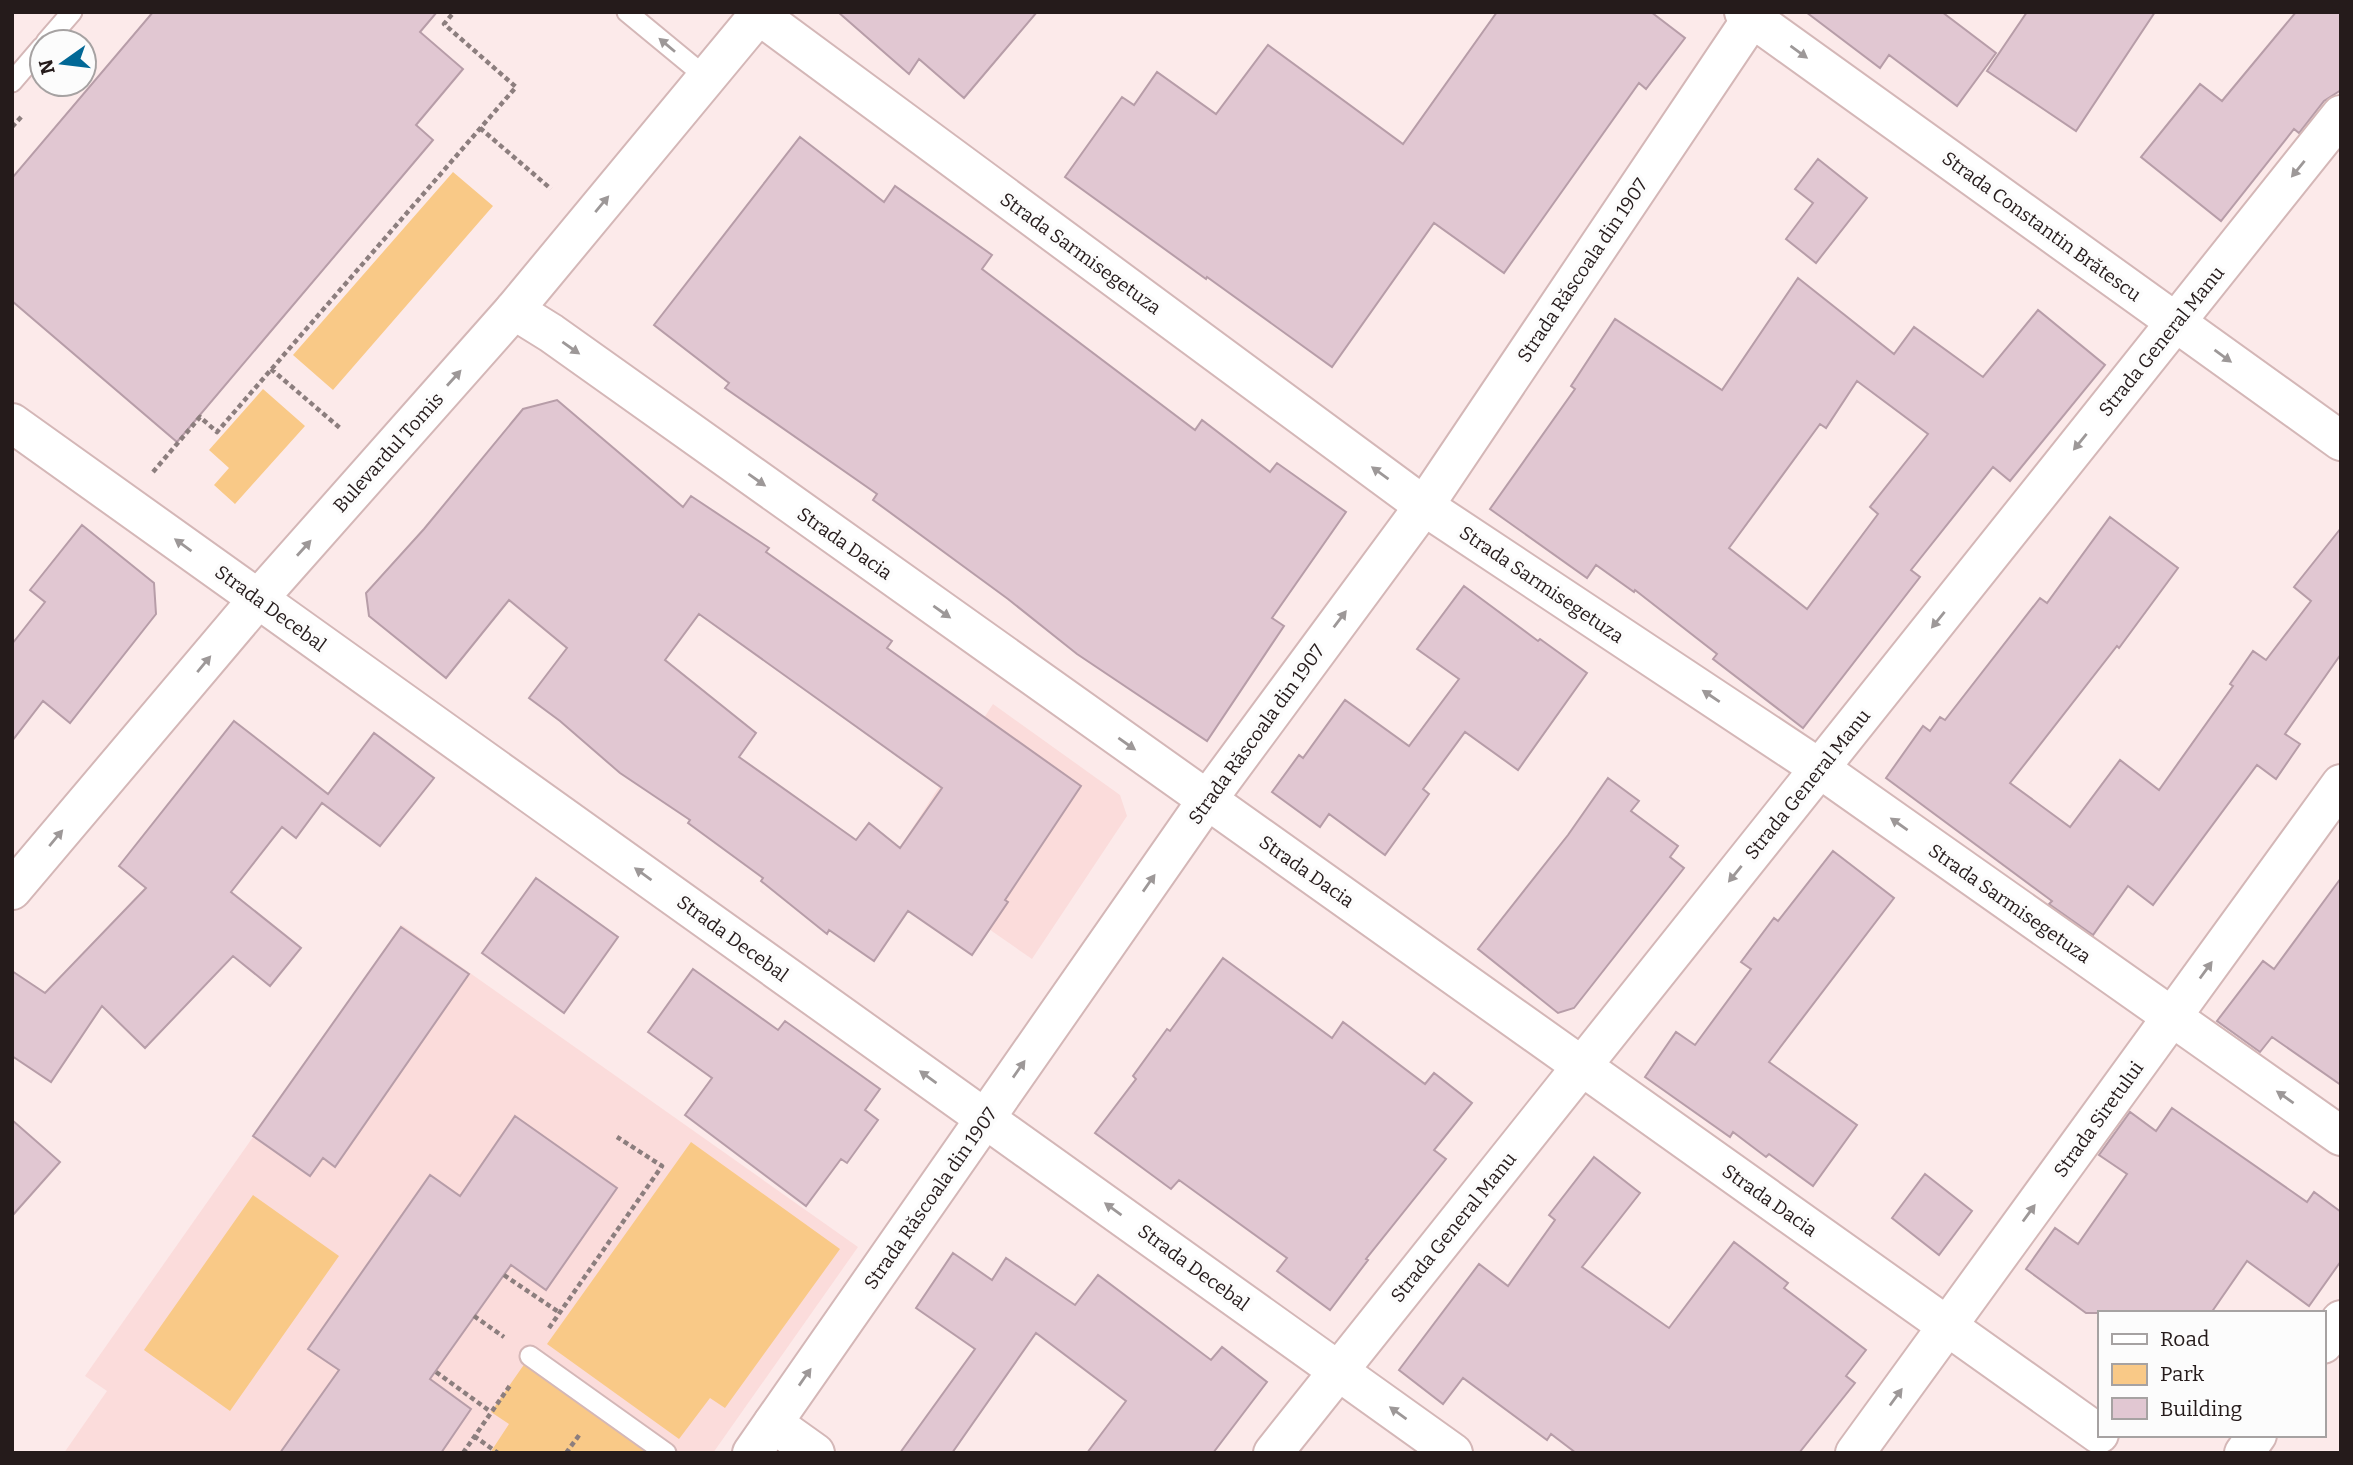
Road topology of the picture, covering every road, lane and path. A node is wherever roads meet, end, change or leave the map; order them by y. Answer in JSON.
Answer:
{"nodes":[{"id":1,"x":72,"y":12,"type":"edge"},
{"id":2,"x":454,"y":12,"type":"edge"},
{"id":3,"x":627,"y":12,"type":"edge"},
{"id":4,"x":759,"y":13,"type":"edge"},
{"id":5,"x":1750,"y":14,"type":"edge"},
{"id":6,"x":58,"y":28,"type":"edge"},
{"id":7,"x":28,"y":63,"type":"edge"},
{"id":8,"x":706,"y":78,"type":"junction"},
{"id":9,"x":12,"y":82,"type":"edge"},
{"id":10,"x":2341,"y":115,"type":"edge"},
{"id":11,"x":480,"y":128,"type":"junction"},
{"id":12,"x":551,"y":190,"type":"dead end"},
{"id":13,"x":514,"y":310,"type":"junction"},
{"id":14,"x":2176,"y":322,"type":"junction"},
{"id":15,"x":271,"y":369,"type":"junction"},
{"id":16,"x":12,"y":423,"type":"edge"},
{"id":17,"x":340,"y":428,"type":"dead end"},
{"id":18,"x":2341,"y":441,"type":"edge"},
{"id":19,"x":125,"y":504,"type":"junction"},
{"id":20,"x":1424,"y":506,"type":"junction"},
{"id":21,"x":258,"y":599,"type":"junction"},
{"id":22,"x":1819,"y":768,"type":"junction"},
{"id":23,"x":2341,"y":784,"type":"edge"},
{"id":24,"x":1207,"y":800,"type":"junction"},
{"id":25,"x":12,"y":890,"type":"edge"},
{"id":26,"x":2172,"y":1017,"type":"junction"},
{"id":27,"x":1582,"y":1066,"type":"junction"},
{"id":28,"x":985,"y":1118,"type":"junction"},
{"id":29,"x":2341,"y":1136,"type":"edge"},
{"id":30,"x":617,"y":1137,"type":"dead end"},
{"id":31,"x":504,"y":1275,"type":"dead end"},
{"id":32,"x":560,"y":1313,"type":"junction"},
{"id":33,"x":2341,"y":1320,"type":"edge"},
{"id":34,"x":1947,"y":1326,"type":"junction"},
{"id":35,"x":2325,"y":1341,"type":"edge"},
{"id":36,"x":530,"y":1356,"type":"junction"},
{"id":37,"x":1338,"y":1371,"type":"junction"},
{"id":38,"x":436,"y":1372,"type":"dead end"},
{"id":39,"x":491,"y":1412,"type":"junction"},
{"id":40,"x":2098,"y":1434,"type":"edge"},
{"id":41,"x":474,"y":1436,"type":"junction"},
{"id":42,"x":2103,"y":1437,"type":"edge"},
{"id":43,"x":2256,"y":1437,"type":"edge"},
{"id":44,"x":763,"y":1438,"type":"edge"},
{"id":45,"x":463,"y":1453,"type":"edge"},
{"id":46,"x":498,"y":1453,"type":"edge"},
{"id":47,"x":666,"y":1453,"type":"edge"},
{"id":48,"x":815,"y":1453,"type":"edge"},
{"id":49,"x":1273,"y":1453,"type":"edge"},
{"id":50,"x":1453,"y":1453,"type":"edge"},
{"id":51,"x":1856,"y":1453,"type":"edge"},
{"id":52,"x":2125,"y":1453,"type":"edge"},
{"id":53,"x":2245,"y":1453,"type":"edge"}],
"edges":[{"from":1,"to":6,"type":"lane"},
{"from":2,"to":11,"type":"path"},
{"from":8,"to":3,"type":"lane","one_way":true},
{"from":4,"to":8,"type":"street","name":"Bulevardul Tomis"},
{"from":20,"to":4,"type":"street","name":"Strada Sarmisegetuza","one_way":true},
{"from":5,"to":14,"type":"street","name":"Strada Constantin Brătescu","one_way":true},
{"from":5,"to":20,"type":"street","name":"Strada Răscoala din 1907"},
{"from":7,"to":9,"type":"lane"},
{"from":13,"to":8,"type":"street","name":"Bulevardul Tomis","one_way":true},
{"from":10,"to":14,"type":"street","name":"Strada General Manu","one_way":true},
{"from":11,"to":12,"type":"path"},
{"from":11,"to":15,"type":"path"},
{"from":21,"to":13,"type":"street","name":"Bulevardul Tomis","one_way":true},
{"from":13,"to":24,"type":"street","name":"Strada Dacia","one_way":true},
{"from":14,"to":18,"type":"street","name":"Strada Constantin Brătescu","one_way":true},
{"from":14,"to":22,"type":"street","name":"Strada General Manu","one_way":true},
{"from":15,"to":17,"type":"path"},
{"from":15,"to":19,"type":"path"},
{"from":16,"to":19,"type":"street","name":"Strada Decebal"},
{"from":21,"to":19,"type":"street","name":"Strada Decebal","one_way":true},
{"from":22,"to":20,"type":"street","name":"Strada Sarmisegetuza","one_way":true},
{"from":24,"to":20,"type":"street","name":"Strada Răscoala din 1907","one_way":true},
{"from":25,"to":21,"type":"street","name":"Bulevardul Tomis","one_way":true},
{"from":28,"to":21,"type":"street","name":"Strada Decebal","one_way":true},
{"from":26,"to":22,"type":"street","name":"Strada Sarmisegetuza","one_way":true},
{"from":22,"to":27,"type":"street","name":"Strada General Manu","one_way":true},
{"from":26,"to":23,"type":"street","name":"Strada Siretului","one_way":true},
{"from":24,"to":27,"type":"street","name":"Strada Dacia"},
{"from":28,"to":24,"type":"street","name":"Strada Răscoala din 1907","one_way":true},
{"from":29,"to":26,"type":"street","name":"Strada Sarmisegetuza","one_way":true},
{"from":34,"to":26,"type":"street","name":"Strada Siretului","one_way":true},
{"from":27,"to":34,"type":"street","name":"Strada Dacia"},
{"from":27,"to":37,"type":"street","name":"Strada General Manu"},
{"from":37,"to":28,"type":"street","name":"Strada Decebal","one_way":true},
{"from":44,"to":28,"type":"street","name":"Strada Răscoala din 1907","one_way":true},
{"from":30,"to":32,"type":"path"},
{"from":31,"to":32,"type":"path"},
{"from":32,"to":36,"type":"path"},
{"from":33,"to":35,"type":"street"},
{"from":34,"to":40,"type":"street","name":"Strada Dacia"},
{"from":51,"to":34,"type":"street","name":"Strada Siretului","one_way":true},
{"from":36,"to":39,"type":"path"},
{"from":36,"to":47,"type":"lane"},
{"from":37,"to":49,"type":"street","name":"Strada General Manu"},
{"from":50,"to":37,"type":"street","name":"Strada Decebal","one_way":true},
{"from":38,"to":39,"type":"path"},
{"from":39,"to":41,"type":"path"},
{"from":41,"to":45,"type":"path"},
{"from":41,"to":46,"type":"path"},
{"from":42,"to":52,"type":"street","name":"Strada Dacia"},
{"from":43,"to":53,"type":"street"},
{"from":44,"to":48,"type":"street"}]}
